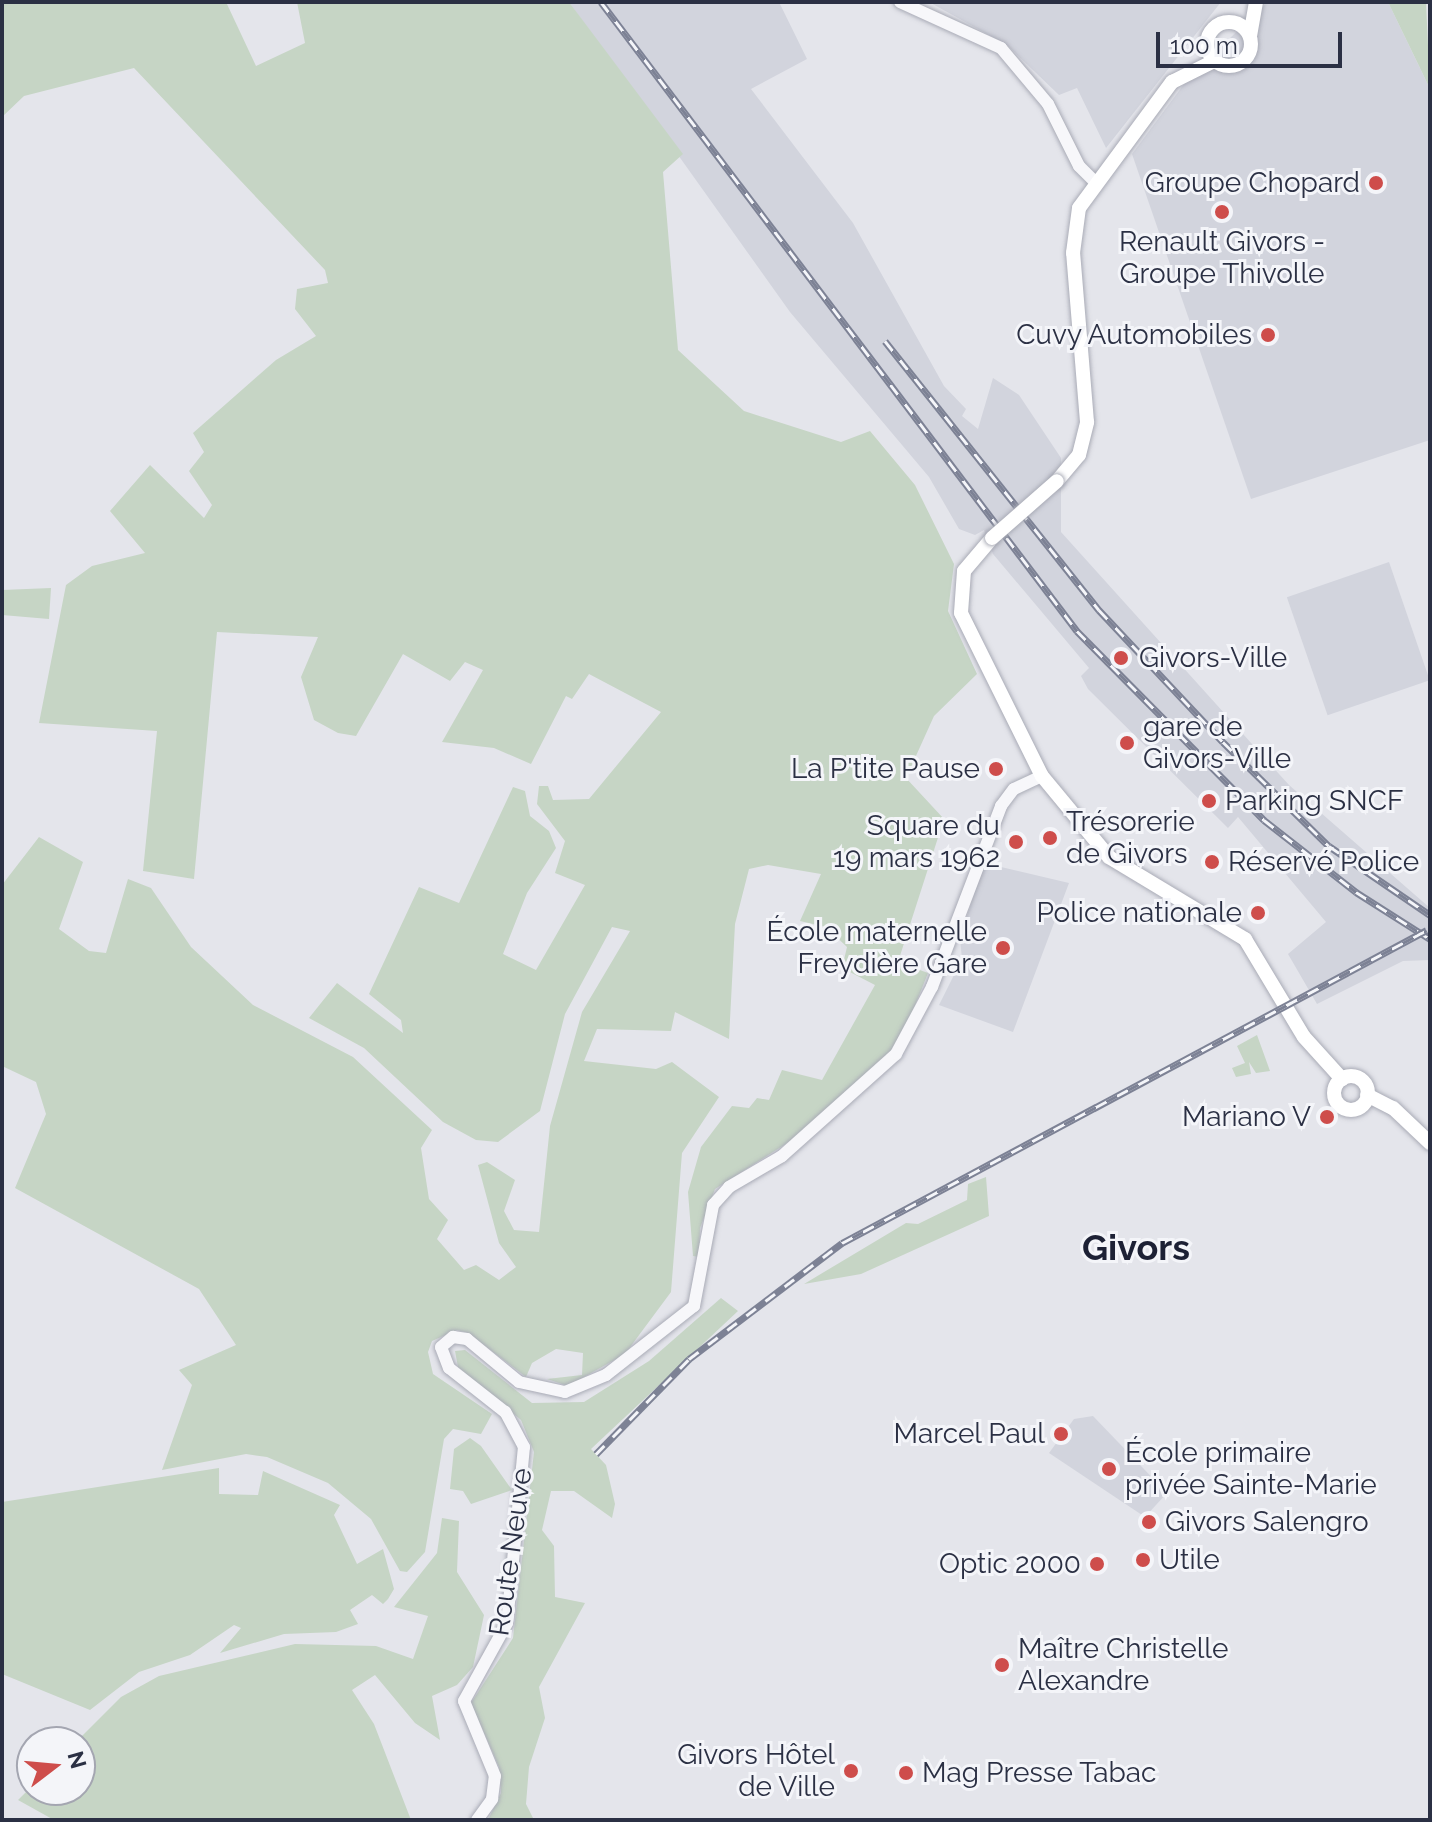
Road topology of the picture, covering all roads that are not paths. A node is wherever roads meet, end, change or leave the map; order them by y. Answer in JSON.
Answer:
{"nodes":[{"id":1,"x":900,"y":2,"type":"edge"},
{"id":2,"x":1255,"y":2,"type":"edge"},
{"id":3,"x":1226,"y":21,"type":"junction"},
{"id":4,"x":1250,"y":37,"type":"junction"},
{"id":5,"x":1206,"y":41,"type":"junction"},
{"id":6,"x":1214,"y":61,"type":"junction"},
{"id":7,"x":1172,"y":82,"type":"junction"},
{"id":8,"x":1094,"y":181,"type":"junction"},
{"id":9,"x":1042,"y":776,"type":"junction"},
{"id":10,"x":1342,"y":1079,"type":"junction"},
{"id":11,"x":1367,"y":1095,"type":"junction"},
{"id":12,"x":1430,"y":1143,"type":"edge"},
{"id":13,"x":477,"y":1820,"type":"edge"}],
"edges":[{"from":1,"to":8,"type":"street"},
{"from":2,"to":3,"type":"main road"},
{"from":2,"to":4,"type":"main road"},
{"from":3,"to":4,"type":"main road"},
{"from":3,"to":5,"type":"main road"},
{"from":4,"to":6,"type":"main road"},
{"from":5,"to":6,"type":"main road"},
{"from":5,"to":7,"type":"main road"},
{"from":6,"to":7,"type":"main road"},
{"from":7,"to":8,"type":"main road"},
{"from":8,"to":9,"type":"main road","bridge":true},
{"from":9,"to":10,"type":"main road"},
{"from":9,"to":13,"type":"street","name":"Route Neuve"},
{"from":10,"to":11,"type":"main road"},
{"from":10,"to":11,"type":"main road"},
{"from":11,"to":12,"type":"main road"}]}
